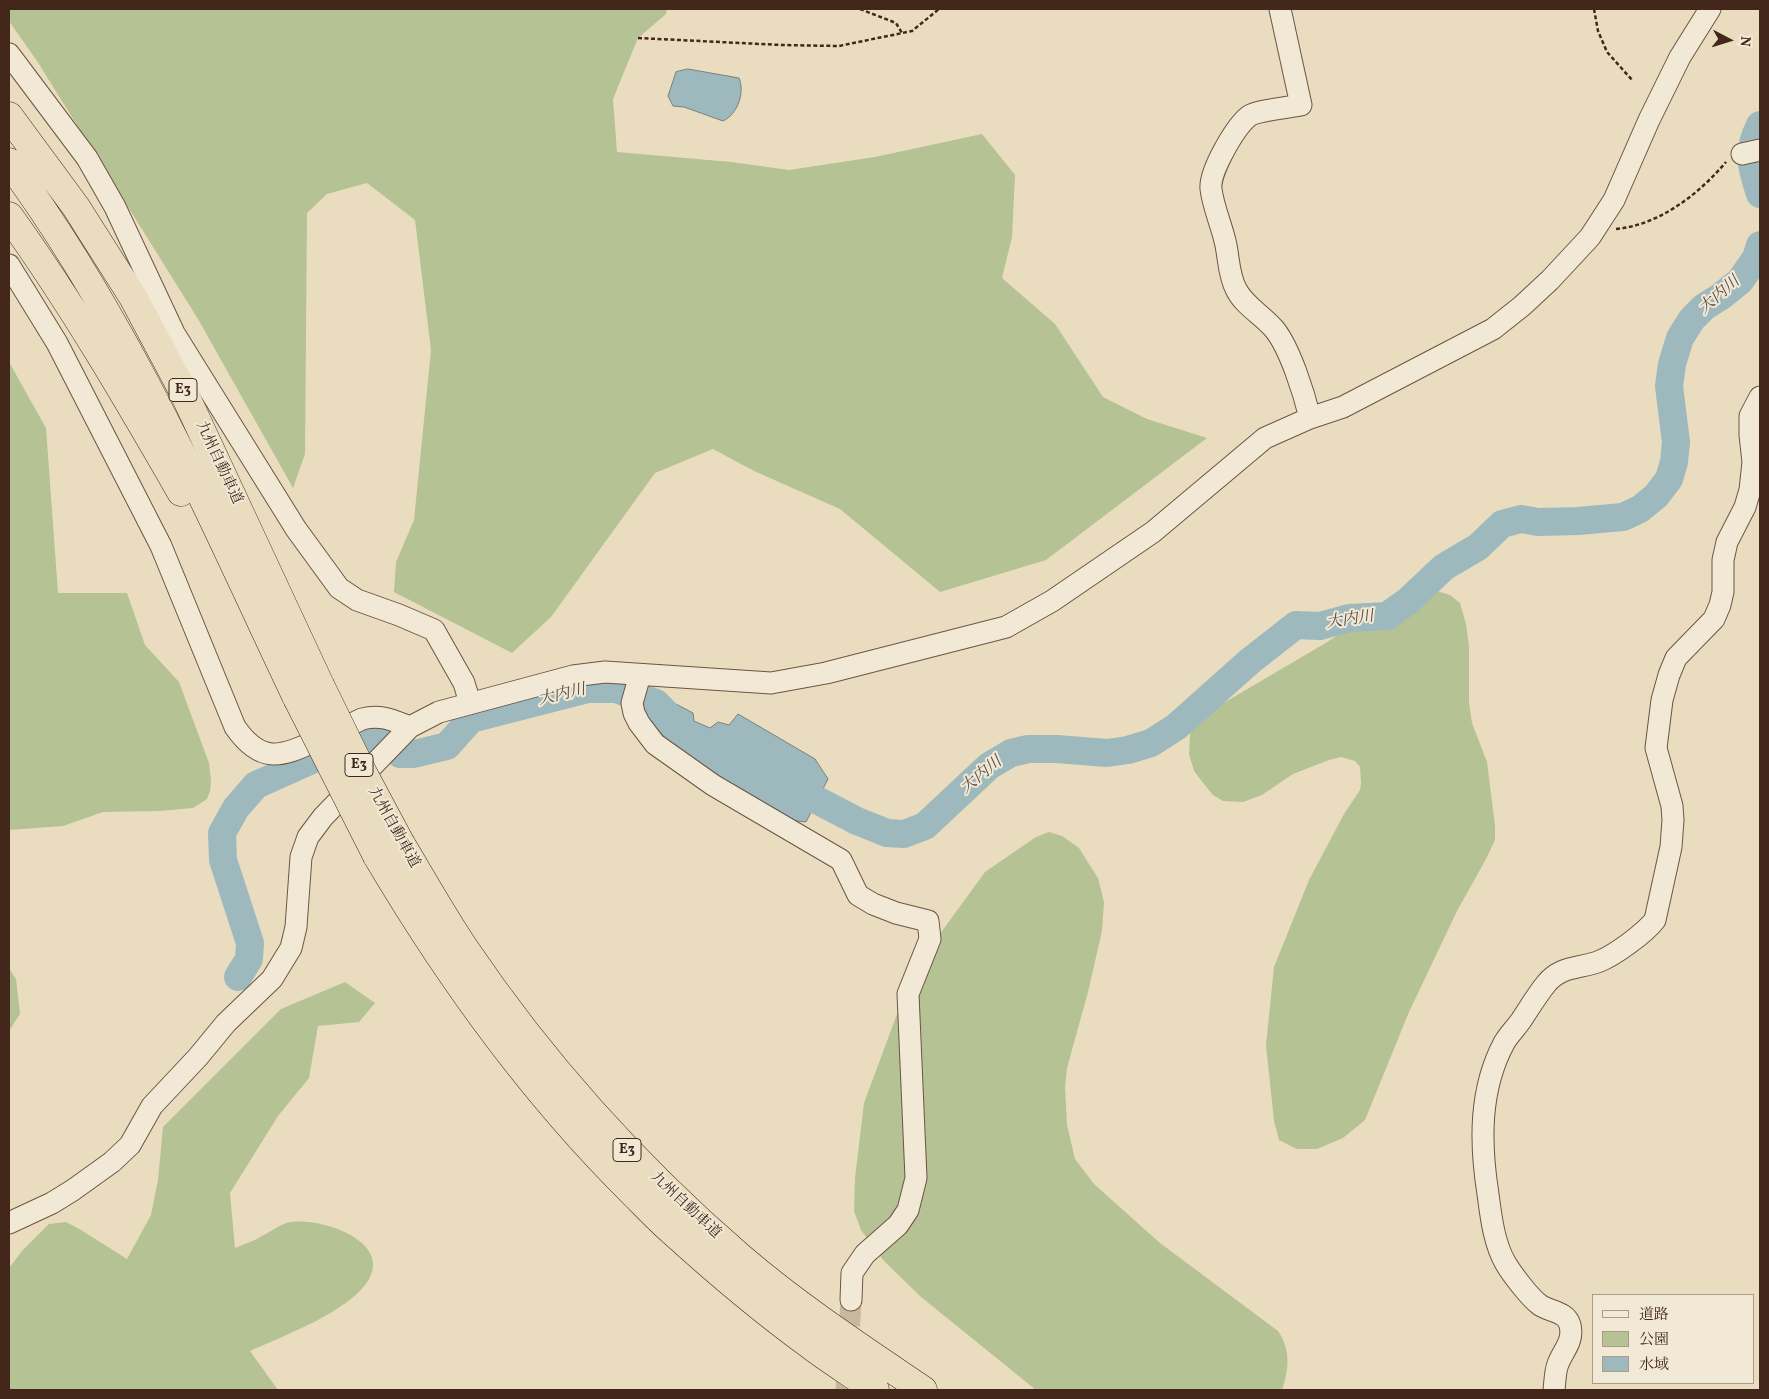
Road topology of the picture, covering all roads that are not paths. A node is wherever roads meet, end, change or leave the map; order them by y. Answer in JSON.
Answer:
{"nodes":[{"id":1,"x":1280,"y":9,"type":"edge"},
{"id":2,"x":1710,"y":9,"type":"edge"},
{"id":3,"x":9,"y":54,"type":"edge"},
{"id":4,"x":9,"y":104,"type":"edge"},
{"id":5,"x":9,"y":116,"type":"edge"},
{"id":6,"x":27,"y":140,"type":"junction"},
{"id":7,"x":9,"y":162,"type":"edge"},
{"id":8,"x":9,"y":216,"type":"edge"},
{"id":9,"x":9,"y":264,"type":"edge"},
{"id":10,"x":1760,"y":398,"type":"edge"},
{"id":11,"x":1310,"y":418,"type":"junction"},
{"id":12,"x":281,"y":664,"type":"junction"},
{"id":13,"x":640,"y":676,"type":"junction"},
{"id":14,"x":470,"y":703,"type":"junction"},
{"id":15,"x":410,"y":727,"type":"junction"},
{"id":16,"x":389,"y":850,"type":"junction"},
{"id":17,"x":9,"y":1223,"type":"edge"},
{"id":18,"x":851,"y":1300,"type":"tunnel mouth"},
{"id":19,"x":875,"y":1390,"type":"edge"},
{"id":20,"x":923,"y":1390,"type":"edge"},
{"id":21,"x":1554,"y":1390,"type":"edge"}],
"edges":[{"from":1,"to":11,"type":"street"},
{"from":2,"to":11,"type":"street"},
{"from":3,"to":14,"type":"street"},
{"from":4,"to":6,"type":"highway"},
{"from":5,"to":6,"type":"highway","name":"九州自動車道","number":"E3"},
{"from":6,"to":16,"type":"highway","name":"九州自動車道","number":"E3","bridge":true},
{"from":7,"to":12,"type":"highway","name":"九州自動車道","number":"E3"},
{"from":8,"to":12,"type":"highway"},
{"from":9,"to":15,"type":"street"},
{"from":10,"to":21,"type":"street"},
{"from":11,"to":13,"type":"street"},
{"from":12,"to":16,"type":"highway","name":"九州自動車道","number":"E3","bridge":true},
{"from":13,"to":14,"type":"street"},
{"from":13,"to":18,"type":"street"},
{"from":14,"to":15,"type":"street"},
{"from":15,"to":17,"type":"street"},
{"from":16,"to":19,"type":"highway","name":"九州自動車道","number":"E3"},
{"from":16,"to":20,"type":"highway","name":"九州自動車道","number":"E3"}]}
